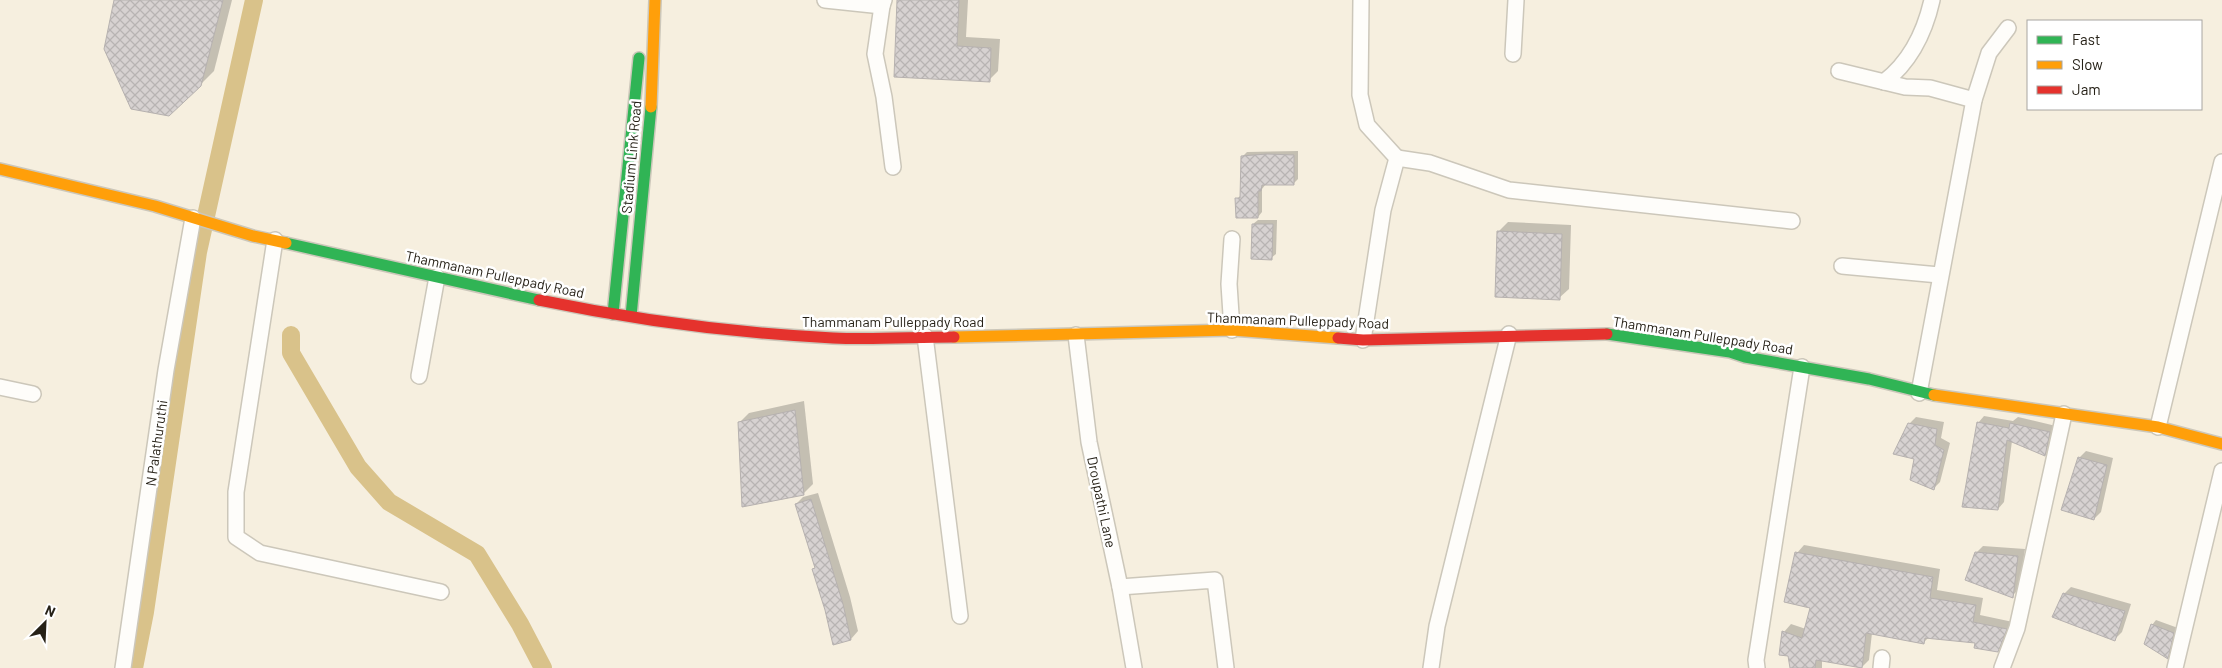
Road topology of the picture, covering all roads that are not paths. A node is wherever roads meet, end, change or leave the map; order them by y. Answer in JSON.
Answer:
{"nodes":[{"id":1,"x":644,"y":0,"type":"edge"},
{"id":2,"x":655,"y":0,"type":"edge"},
{"id":3,"x":825,"y":0,"type":"edge"},
{"id":4,"x":1361,"y":0,"type":"edge"},
{"id":5,"x":1516,"y":0,"type":"edge"},
{"id":6,"x":1932,"y":0,"type":"edge"},
{"id":7,"x":883,"y":3,"type":"edge"},
{"id":8,"x":642,"y":22,"type":"dead end"},
{"id":9,"x":2008,"y":28,"type":"dead end"},
{"id":10,"x":640,"y":49,"type":"dead end"},
{"id":11,"x":1513,"y":54,"type":"dead end"},
{"id":12,"x":1839,"y":71,"type":"dead end"},
{"id":13,"x":1884,"y":82,"type":"junction"},
{"id":14,"x":1974,"y":100,"type":"junction"},
{"id":15,"x":1397,"y":158,"type":"junction"},
{"id":16,"x":2222,"y":162,"type":"edge"},
{"id":17,"x":893,"y":167,"type":"dead end"},
{"id":18,"x":0,"y":169,"type":"edge"},
{"id":19,"x":164,"y":210,"type":"junction"},
{"id":20,"x":217,"y":212,"type":"dead end"},
{"id":21,"x":234,"y":217,"type":"dead end"},
{"id":22,"x":193,"y":218,"type":"junction"},
{"id":23,"x":1792,"y":221,"type":"dead end"},
{"id":24,"x":253,"y":236,"type":"junction"},
{"id":25,"x":1232,"y":239,"type":"dead end"},
{"id":26,"x":275,"y":240,"type":"junction"},
{"id":27,"x":1842,"y":266,"type":"dead end"},
{"id":28,"x":1939,"y":275,"type":"junction"},
{"id":29,"x":437,"y":277,"type":"junction"},
{"id":30,"x":613,"y":314,"type":"junction"},
{"id":31,"x":631,"y":316,"type":"junction"},
{"id":32,"x":1232,"y":330,"type":"junction"},
{"id":33,"x":1509,"y":334,"type":"junction"},
{"id":34,"x":1076,"y":335,"type":"junction"},
{"id":35,"x":925,"y":336,"type":"junction"},
{"id":36,"x":1363,"y":340,"type":"junction"},
{"id":37,"x":1802,"y":367,"type":"junction"},
{"id":38,"x":419,"y":376,"type":"dead end"},
{"id":39,"x":0,"y":387,"type":"edge"},
{"id":40,"x":1919,"y":393,"type":"junction"},
{"id":41,"x":33,"y":394,"type":"dead end"},
{"id":42,"x":2064,"y":414,"type":"junction"},
{"id":43,"x":2158,"y":427,"type":"junction"},
{"id":44,"x":2222,"y":444,"type":"edge"},
{"id":45,"x":2222,"y":470,"type":"edge"},
{"id":46,"x":1120,"y":587,"type":"junction"},
{"id":47,"x":441,"y":592,"type":"dead end"},
{"id":48,"x":960,"y":616,"type":"dead end"},
{"id":49,"x":123,"y":668,"type":"edge"},
{"id":50,"x":1134,"y":668,"type":"edge"},
{"id":51,"x":1226,"y":668,"type":"edge"},
{"id":52,"x":1431,"y":668,"type":"edge"},
{"id":53,"x":1758,"y":668,"type":"edge"},
{"id":54,"x":2002,"y":668,"type":"edge"},
{"id":55,"x":2175,"y":668,"type":"edge"}],
"edges":[{"from":1,"to":8,"type":"main road"},
{"from":2,"to":31,"type":"main road","name":"Stadium Link Road"},
{"from":3,"to":7,"type":"street"},
{"from":4,"to":15,"type":"street"},
{"from":5,"to":11,"type":"street"},
{"from":6,"to":13,"type":"street"},
{"from":7,"to":17,"type":"street"},
{"from":9,"to":14,"type":"street"},
{"from":10,"to":30,"type":"main road","name":"Stadium Link Road"},
{"from":12,"to":13,"type":"street"},
{"from":13,"to":14,"type":"street"},
{"from":14,"to":28,"type":"street"},
{"from":15,"to":23,"type":"street"},
{"from":15,"to":36,"type":"street"},
{"from":16,"to":43,"type":"street"},
{"from":18,"to":19,"type":"main road","name":"Thammanam Pulleppady Road"},
{"from":19,"to":20,"type":"main road","name":"Thammanam Pulleppady Road"},
{"from":19,"to":22,"type":"main road","name":"Thammanam Pulleppady Road"},
{"from":21,"to":24,"type":"main road"},
{"from":22,"to":24,"type":"main road","name":"Thammanam Pulleppady Road"},
{"from":22,"to":49,"type":"street","name":"N Palathuruthi"},
{"from":24,"to":26,"type":"main road","name":"Thammanam Pulleppady Road"},
{"from":25,"to":32,"type":"street"},
{"from":26,"to":29,"type":"main road","name":"Thammanam Pulleppady Road"},
{"from":26,"to":47,"type":"street"},
{"from":27,"to":28,"type":"street"},
{"from":28,"to":40,"type":"street"},
{"from":29,"to":30,"type":"main road","name":"Thammanam Pulleppady Road"},
{"from":29,"to":38,"type":"street"},
{"from":30,"to":31,"type":"main road","name":"Thammanam Pulleppady Road"},
{"from":31,"to":35,"type":"main road","name":"Thammanam Pulleppady Road"},
{"from":32,"to":34,"type":"main road","name":"Thammanam Pulleppady Road"},
{"from":32,"to":36,"type":"main road","name":"Thammanam Pulleppady Road"},
{"from":33,"to":36,"type":"main road","name":"Thammanam Pulleppady Road"},
{"from":33,"to":37,"type":"main road","name":"Thammanam Pulleppady Road"},
{"from":33,"to":52,"type":"street"},
{"from":34,"to":35,"type":"main road","name":"Thammanam Pulleppady Road"},
{"from":34,"to":46,"type":"street","name":"Droupathi Lane"},
{"from":35,"to":48,"type":"street"},
{"from":37,"to":40,"type":"main road","name":"Thammanam Pulleppady Road"},
{"from":37,"to":53,"type":"street"},
{"from":39,"to":41,"type":"street"},
{"from":40,"to":42,"type":"main road","name":"Thammanam Pulleppady Road"},
{"from":42,"to":43,"type":"main road","name":"Thammanam Pulleppady Road"},
{"from":42,"to":54,"type":"street"},
{"from":43,"to":44,"type":"main road","name":"Thammanam Pulleppady Road"},
{"from":45,"to":55,"type":"street"},
{"from":46,"to":50,"type":"street","name":"Droupathi Lane"},
{"from":46,"to":51,"type":"street"}]}
